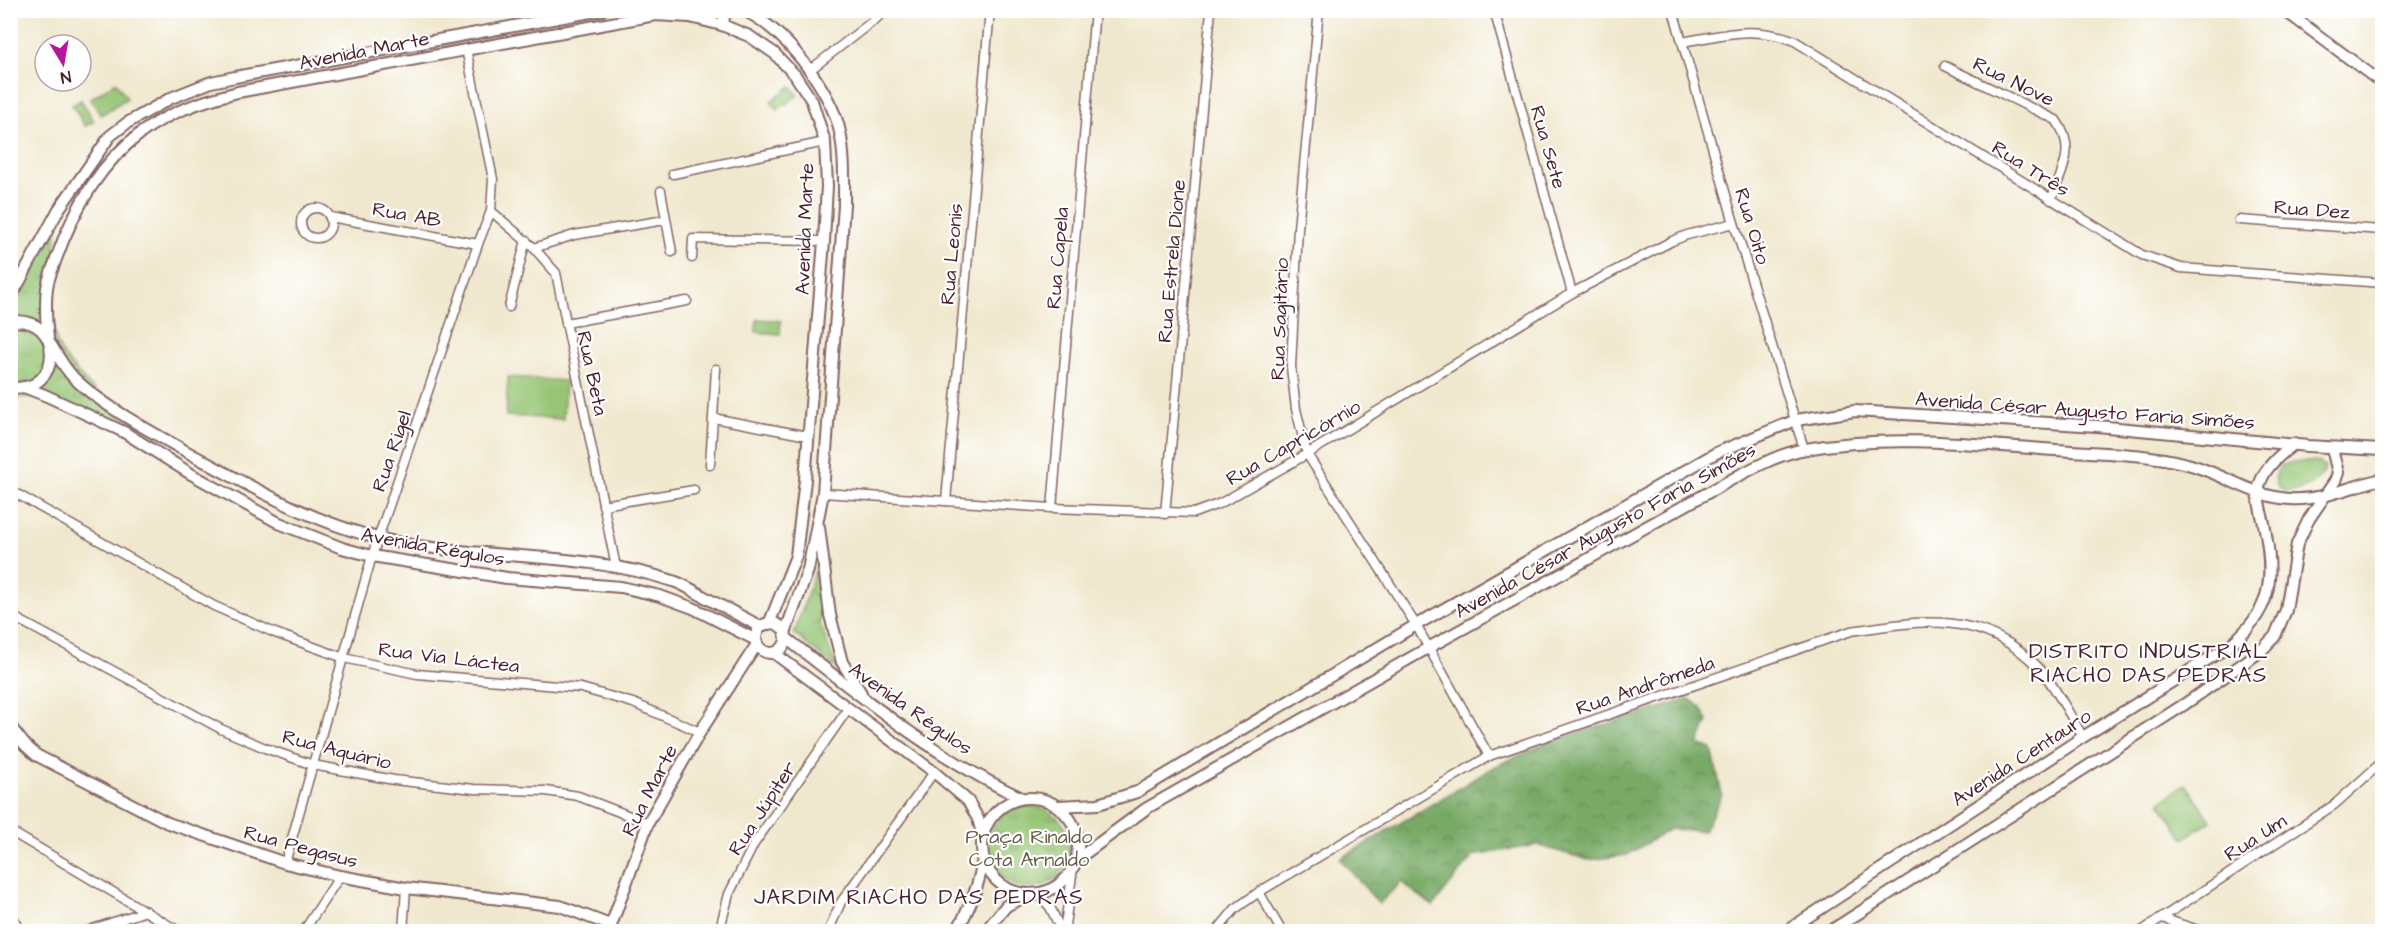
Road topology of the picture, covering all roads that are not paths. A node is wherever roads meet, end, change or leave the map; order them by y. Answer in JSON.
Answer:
{"nodes":[{"id":1,"x":602,"y":10,"type":"edge"},
{"id":2,"x":726,"y":10,"type":"edge"},
{"id":3,"x":886,"y":10,"type":"edge"},
{"id":4,"x":990,"y":10,"type":"edge"},
{"id":5,"x":1095,"y":10,"type":"edge"},
{"id":6,"x":1211,"y":10,"type":"edge"},
{"id":7,"x":1318,"y":10,"type":"edge"},
{"id":8,"x":1494,"y":10,"type":"edge"},
{"id":9,"x":1673,"y":10,"type":"edge"},
{"id":10,"x":2284,"y":10,"type":"edge"},
{"id":11,"x":745,"y":11,"type":"edge"},
{"id":12,"x":722,"y":25,"type":"junction"},
{"id":13,"x":739,"y":31,"type":"junction"},
{"id":14,"x":463,"y":36,"type":"junction"},
{"id":15,"x":1682,"y":42,"type":"junction"},
{"id":16,"x":466,"y":48,"type":"junction"},
{"id":17,"x":1945,"y":66,"type":"dead end"},
{"id":18,"x":810,"y":70,"type":"junction"},
{"id":19,"x":235,"y":77,"type":"junction"},
{"id":20,"x":799,"y":80,"type":"junction"},
{"id":21,"x":2382,"y":84,"type":"edge"},
{"id":22,"x":238,"y":92,"type":"junction"},
{"id":23,"x":825,"y":142,"type":"junction"},
{"id":24,"x":673,"y":174,"type":"dead end"},
{"id":25,"x":661,"y":191,"type":"dead end"},
{"id":26,"x":2051,"y":200,"type":"junction"},
{"id":27,"x":59,"y":209,"type":"junction"},
{"id":28,"x":491,"y":211,"type":"junction"},
{"id":29,"x":74,"y":217,"type":"junction"},
{"id":30,"x":330,"y":217,"type":"dead end"},
{"id":31,"x":665,"y":220,"type":"junction"},
{"id":32,"x":2239,"y":220,"type":"dead end"},
{"id":33,"x":1734,"y":223,"type":"junction"},
{"id":34,"x":2382,"y":230,"type":"edge"},
{"id":35,"x":525,"y":240,"type":"junction"},
{"id":36,"x":824,"y":241,"type":"junction"},
{"id":37,"x":478,"y":244,"type":"junction"},
{"id":38,"x":534,"y":248,"type":"junction"},
{"id":39,"x":672,"y":252,"type":"dead end"},
{"id":40,"x":692,"y":258,"type":"dead end"},
{"id":41,"x":10,"y":273,"type":"edge"},
{"id":42,"x":22,"y":279,"type":"junction"},
{"id":43,"x":2382,"y":283,"type":"edge"},
{"id":44,"x":1572,"y":293,"type":"junction"},
{"id":45,"x":10,"y":299,"type":"edge"},
{"id":46,"x":687,"y":302,"type":"dead end"},
{"id":47,"x":510,"y":307,"type":"dead end"},
{"id":48,"x":10,"y":322,"type":"edge"},
{"id":49,"x":566,"y":323,"type":"junction"},
{"id":50,"x":49,"y":342,"type":"junction"},
{"id":51,"x":716,"y":369,"type":"dead end"},
{"id":52,"x":15,"y":387,"type":"edge"},
{"id":53,"x":713,"y":417,"type":"junction"},
{"id":54,"x":1796,"y":420,"type":"junction"},
{"id":55,"x":808,"y":436,"type":"junction"},
{"id":56,"x":826,"y":437,"type":"junction"},
{"id":57,"x":2294,"y":444,"type":"junction"},
{"id":58,"x":2332,"y":448,"type":"junction"},
{"id":59,"x":1804,"y":449,"type":"junction"},
{"id":60,"x":2382,"y":450,"type":"edge"},
{"id":61,"x":1307,"y":454,"type":"junction"},
{"id":62,"x":710,"y":465,"type":"dead end"},
{"id":63,"x":2382,"y":478,"type":"edge"},
{"id":64,"x":10,"y":490,"type":"edge"},
{"id":65,"x":694,"y":490,"type":"dead end"},
{"id":66,"x":823,"y":493,"type":"junction"},
{"id":67,"x":2258,"y":494,"type":"junction"},
{"id":68,"x":2326,"y":496,"type":"junction"},
{"id":69,"x":946,"y":501,"type":"junction"},
{"id":70,"x":603,"y":505,"type":"junction"},
{"id":71,"x":1052,"y":508,"type":"junction"},
{"id":72,"x":1165,"y":514,"type":"junction"},
{"id":73,"x":818,"y":518,"type":"junction"},
{"id":74,"x":379,"y":538,"type":"junction"},
{"id":75,"x":372,"y":556,"type":"junction"},
{"id":76,"x":616,"y":567,"type":"junction"},
{"id":77,"x":10,"y":615,"type":"edge"},
{"id":78,"x":765,"y":625,"type":"junction"},
{"id":79,"x":1416,"y":625,"type":"junction"},
{"id":80,"x":785,"y":635,"type":"junction"},
{"id":81,"x":763,"y":647,"type":"junction"},
{"id":82,"x":1428,"y":648,"type":"junction"},
{"id":83,"x":344,"y":658,"type":"junction"},
{"id":84,"x":866,"y":700,"type":"junction"},
{"id":85,"x":848,"y":709,"type":"junction"},
{"id":86,"x":10,"y":726,"type":"edge"},
{"id":87,"x":700,"y":732,"type":"junction"},
{"id":88,"x":2083,"y":737,"type":"junction"},
{"id":89,"x":1489,"y":756,"type":"junction"},
{"id":90,"x":2382,"y":762,"type":"edge"},
{"id":91,"x":313,"y":765,"type":"junction"},
{"id":92,"x":934,"y":772,"type":"junction"},
{"id":93,"x":1022,"y":798,"type":"junction"},
{"id":94,"x":1058,"y":806,"type":"junction"},
{"id":95,"x":648,"y":823,"type":"junction"},
{"id":96,"x":10,"y":831,"type":"edge"},
{"id":97,"x":983,"y":837,"type":"junction"},
{"id":98,"x":983,"y":854,"type":"junction"},
{"id":99,"x":285,"y":863,"type":"junction"},
{"id":100,"x":1074,"y":864,"type":"junction"},
{"id":101,"x":340,"y":876,"type":"junction"},
{"id":102,"x":406,"y":888,"type":"junction"},
{"id":103,"x":1259,"y":892,"type":"junction"},
{"id":104,"x":1034,"y":893,"type":"junction"},
{"id":105,"x":146,"y":911,"type":"junction"},
{"id":106,"x":10,"y":915,"type":"edge"},
{"id":107,"x":2162,"y":918,"type":"junction"},
{"id":108,"x":610,"y":928,"type":"edge"},
{"id":109,"x":20,"y":932,"type":"edge"},
{"id":110,"x":84,"y":932,"type":"edge"},
{"id":111,"x":180,"y":932,"type":"edge"},
{"id":112,"x":303,"y":932,"type":"edge"},
{"id":113,"x":403,"y":932,"type":"edge"},
{"id":114,"x":719,"y":932,"type":"edge"},
{"id":115,"x":828,"y":932,"type":"edge"},
{"id":116,"x":956,"y":932,"type":"edge"},
{"id":117,"x":985,"y":932,"type":"edge"},
{"id":118,"x":1063,"y":932,"type":"edge"},
{"id":119,"x":1216,"y":932,"type":"edge"},
{"id":120,"x":1282,"y":932,"type":"edge"},
{"id":121,"x":1785,"y":932,"type":"edge"},
{"id":122,"x":1829,"y":932,"type":"edge"},
{"id":123,"x":2140,"y":932,"type":"edge"},
{"id":124,"x":2204,"y":932,"type":"edge"}],
"edges":[{"from":1,"to":14,"type":"street","name":"Avenida Marte"},
{"from":2,"to":12,"type":"street"},
{"from":3,"to":18,"type":"street"},
{"from":4,"to":69,"type":"street","name":"Rua Leonis"},
{"from":5,"to":71,"type":"street","name":"Rua Capela"},
{"from":6,"to":72,"type":"street","name":"Rua Estrela Dione"},
{"from":7,"to":61,"type":"street","name":"Rua Sagitário"},
{"from":8,"to":44,"type":"street","name":"Rua Sete"},
{"from":9,"to":15,"type":"street","name":"Rua Oito"},
{"from":10,"to":21,"type":"street"},
{"from":11,"to":13,"type":"street"},
{"from":11,"to":18,"type":"street","name":"Avenida Marte"},
{"from":12,"to":13,"type":"street","name":"Avenida Marte"},
{"from":12,"to":16,"type":"street","name":"Avenida Marte"},
{"from":13,"to":20,"type":"street","name":"Avenida Marte"},
{"from":14,"to":16,"type":"street"},
{"from":14,"to":19,"type":"street","name":"Avenida Marte"},
{"from":15,"to":26,"type":"street","name":"Rua Três"},
{"from":15,"to":33,"type":"street","name":"Rua Oito"},
{"from":16,"to":22,"type":"street","name":"Avenida Marte"},
{"from":16,"to":28,"type":"street","name":"Rua Rigel"},
{"from":17,"to":26,"type":"street","name":"Rua Nove"},
{"from":18,"to":20,"type":"street"},
{"from":18,"to":56,"type":"street","name":"Avenida Marte"},
{"from":19,"to":22,"type":"street"},
{"from":19,"to":27,"type":"street","name":"Avenida Marte"},
{"from":20,"to":23,"type":"street","name":"Avenida Marte"},
{"from":22,"to":29,"type":"street","name":"Avenida Marte"},
{"from":23,"to":24,"type":"street"},
{"from":23,"to":36,"type":"street","name":"Avenida Marte"},
{"from":25,"to":31,"type":"street"},
{"from":26,"to":43,"type":"street","name":"Rua Três"},
{"from":27,"to":29,"type":"street"},
{"from":27,"to":42,"type":"street","name":"Avenida Marte"},
{"from":28,"to":35,"type":"street","name":"Rua Beta"},
{"from":28,"to":37,"type":"street","name":"Rua Rigel"},
{"from":29,"to":50,"type":"street","name":"Avenida Marte"},
{"from":30,"to":37,"type":"street","name":"Rua AB"},
{"from":31,"to":38,"type":"street"},
{"from":31,"to":39,"type":"street"},
{"from":32,"to":34,"type":"street","name":"Rua Dez"},
{"from":33,"to":44,"type":"street","name":"Rua Capricórnio"},
{"from":33,"to":54,"type":"street","name":"Rua Oito"},
{"from":35,"to":38,"type":"street","name":"Rua Beta"},
{"from":35,"to":47,"type":"street"},
{"from":36,"to":40,"type":"street"},
{"from":36,"to":55,"type":"street","name":"Avenida Marte"},
{"from":37,"to":74,"type":"street","name":"Rua Rigel"},
{"from":38,"to":49,"type":"street","name":"Rua Beta"},
{"from":41,"to":42,"type":"street"},
{"from":42,"to":45,"type":"street","name":"Avenida Marte"},
{"from":44,"to":61,"type":"street","name":"Rua Capricórnio"},
{"from":46,"to":49,"type":"street"},
{"from":48,"to":50,"type":"street"},
{"from":49,"to":70,"type":"street","name":"Rua Beta"},
{"from":50,"to":52,"type":"street"},
{"from":50,"to":74,"type":"street","name":"Avenida Régulos"},
{"from":51,"to":53,"type":"street"},
{"from":52,"to":75,"type":"street","name":"Avenida Régulos"},
{"from":53,"to":55,"type":"street"},
{"from":53,"to":62,"type":"street"},
{"from":54,"to":57,"type":"street","name":"Avenida César Augusto Faria Simões"},
{"from":54,"to":59,"type":"street","name":"Rua Oito"},
{"from":54,"to":79,"type":"street","name":"Avenida César Augusto Faria Simões"},
{"from":55,"to":56,"type":"street"},
{"from":55,"to":78,"type":"street","name":"Avenida Marte"},
{"from":56,"to":66,"type":"street","name":"Avenida Marte"},
{"from":57,"to":58,"type":"street","name":"Avenida César Augusto Faria Simões"},
{"from":57,"to":67,"type":"street"},
{"from":58,"to":60,"type":"street","name":"Avenida César Augusto Faria Simões"},
{"from":58,"to":68,"type":"street"},
{"from":59,"to":67,"type":"street","name":"Avenida César Augusto Faria Simões"},
{"from":59,"to":82,"type":"street","name":"Avenida César Augusto Faria Simões"},
{"from":61,"to":72,"type":"street","name":"Rua Capricórnio"},
{"from":61,"to":79,"type":"street","name":"Rua Sagitário"},
{"from":63,"to":68,"type":"street","name":"Avenida César Augusto Faria Simões"},
{"from":64,"to":83,"type":"street","name":"Rua Via Láctea"},
{"from":65,"to":70,"type":"street"},
{"from":66,"to":69,"type":"street","name":"Rua Capricórnio"},
{"from":66,"to":73,"type":"street","name":"Avenida Marte"},
{"from":67,"to":68,"type":"street","name":"Avenida César Augusto Faria Simões"},
{"from":67,"to":88,"type":"street","name":"Avenida Centauro"},
{"from":68,"to":122,"type":"street"},
{"from":69,"to":71,"type":"street","name":"Rua Capricórnio"},
{"from":70,"to":76,"type":"street","name":"Rua Beta"},
{"from":71,"to":72,"type":"street","name":"Rua Capricórnio"},
{"from":73,"to":80,"type":"street","name":"Avenida Marte"},
{"from":73,"to":84,"type":"street"},
{"from":74,"to":75,"type":"street","name":"Rua Rigel"},
{"from":74,"to":76,"type":"street","name":"Avenida Régulos"},
{"from":75,"to":81,"type":"street","name":"Avenida Régulos"},
{"from":75,"to":83,"type":"street","name":"Rua Rigel"},
{"from":76,"to":78,"type":"street","name":"Avenida Régulos"},
{"from":77,"to":91,"type":"street","name":"Rua Aquário"},
{"from":78,"to":80,"type":"street","name":"Avenida Régulos"},
{"from":78,"to":81,"type":"street","name":"Avenida Marte"},
{"from":79,"to":82,"type":"street","name":"Rua Sagitário"},
{"from":79,"to":94,"type":"street","name":"Avenida César Augusto Faria Simões"},
{"from":80,"to":81,"type":"street","name":"Avenida Marte"},
{"from":80,"to":84,"type":"street","name":"Avenida Régulos"},
{"from":81,"to":85,"type":"street","name":"Avenida Régulos"},
{"from":81,"to":87,"type":"street","name":"Rua Marte"},
{"from":82,"to":89,"type":"street","name":"Rua Sagitário"},
{"from":82,"to":100,"type":"street","name":"Avenida César Augusto Faria Simões"},
{"from":83,"to":87,"type":"street","name":"Rua Via Láctea"},
{"from":83,"to":91,"type":"street","name":"Rua Rigel"},
{"from":84,"to":93,"type":"street","name":"Avenida Régulos"},
{"from":85,"to":92,"type":"street","name":"Avenida Régulos"},
{"from":85,"to":114,"type":"street","name":"Rua Júpiter"},
{"from":86,"to":99,"type":"street","name":"Rua Pegasus"},
{"from":87,"to":95,"type":"street","name":"Rua Marte"},
{"from":88,"to":89,"type":"street","name":"Rua Andrômeda"},
{"from":88,"to":121,"type":"street","name":"Avenida Centauro"},
{"from":89,"to":103,"type":"street","name":"Rua Andrômeda"},
{"from":90,"to":107,"type":"street","name":"Rua Um"},
{"from":91,"to":95,"type":"street","name":"Rua Aquário"},
{"from":91,"to":99,"type":"street","name":"Rua Rigel"},
{"from":92,"to":97,"type":"street","name":"Avenida Régulos"},
{"from":92,"to":115,"type":"street"},
{"from":93,"to":94,"type":"street"},
{"from":93,"to":97,"type":"street"},
{"from":94,"to":100,"type":"street"},
{"from":95,"to":108,"type":"street","name":"Rua Marte"},
{"from":96,"to":105,"type":"street"},
{"from":97,"to":98,"type":"street"},
{"from":98,"to":104,"type":"street"},
{"from":98,"to":116,"type":"street"},
{"from":99,"to":101,"type":"street","name":"Rua Pegasus"},
{"from":100,"to":104,"type":"street"},
{"from":100,"to":118,"type":"street"},
{"from":101,"to":102,"type":"street","name":"Rua Pegasus"},
{"from":101,"to":112,"type":"street"},
{"from":102,"to":108,"type":"street","name":"Rua Pegasus"},
{"from":102,"to":113,"type":"street"},
{"from":103,"to":119,"type":"street","name":"Rua Andrômeda"},
{"from":103,"to":120,"type":"street"},
{"from":104,"to":117,"type":"street"},
{"from":104,"to":118,"type":"street"},
{"from":105,"to":110,"type":"street"},
{"from":105,"to":111,"type":"street"},
{"from":106,"to":109,"type":"street"},
{"from":107,"to":123,"type":"street","name":"Rua Um"},
{"from":107,"to":124,"type":"street"}]}
